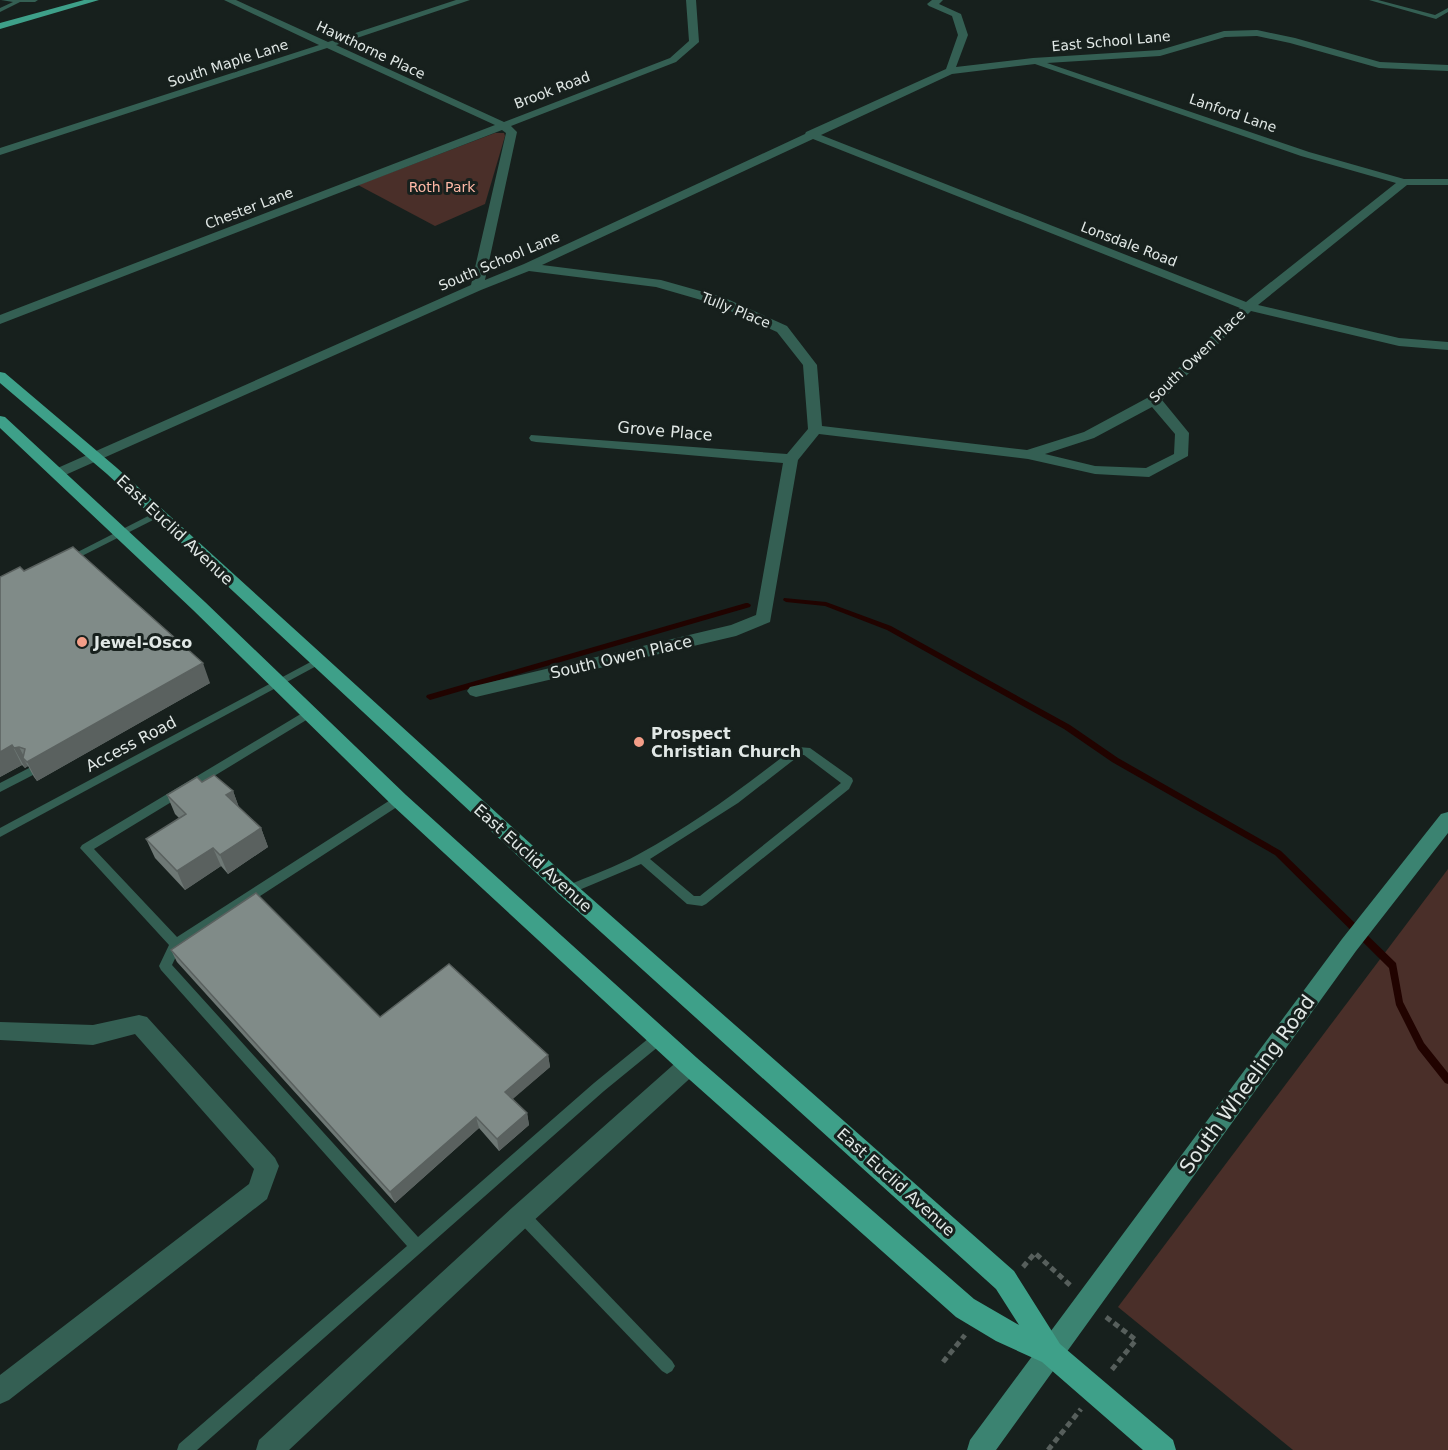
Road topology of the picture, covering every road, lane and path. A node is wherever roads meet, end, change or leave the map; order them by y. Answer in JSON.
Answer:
{"nodes":[{"id":1,"x":4,"y":0,"type":"edge"},
{"id":2,"x":35,"y":0,"type":"edge"},
{"id":3,"x":94,"y":0,"type":"edge"},
{"id":4,"x":229,"y":0,"type":"edge"},
{"id":5,"x":465,"y":0,"type":"edge"},
{"id":6,"x":691,"y":0,"type":"edge"},
{"id":7,"x":919,"y":0,"type":"edge"},
{"id":8,"x":1372,"y":0,"type":"edge"},
{"id":9,"x":19,"y":1,"type":"edge"},
{"id":10,"x":935,"y":2,"type":"edge"},
{"id":11,"x":0,"y":10,"type":"edge"},
{"id":12,"x":1448,"y":10,"type":"edge"},
{"id":13,"x":0,"y":26,"type":"edge"},
{"id":14,"x":327,"y":45,"type":"junction"},
{"id":15,"x":1033,"y":61,"type":"junction"},
{"id":16,"x":1448,"y":68,"type":"edge"},
{"id":17,"x":950,"y":70,"type":"junction"},
{"id":18,"x":503,"y":125,"type":"junction"},
{"id":19,"x":810,"y":134,"type":"junction"},
{"id":20,"x":0,"y":152,"type":"edge"},
{"id":21,"x":1404,"y":182,"type":"junction"},
{"id":22,"x":1448,"y":182,"type":"edge"},
{"id":23,"x":528,"y":267,"type":"junction"},
{"id":24,"x":477,"y":287,"type":"junction"},
{"id":25,"x":1248,"y":307,"type":"junction"},
{"id":26,"x":2,"y":320,"type":"edge"},
{"id":27,"x":1448,"y":346,"type":"edge"},
{"id":28,"x":0,"y":376,"type":"edge"},
{"id":29,"x":1154,"y":400,"type":"junction"},
{"id":30,"x":0,"y":420,"type":"edge"},
{"id":31,"x":815,"y":429,"type":"junction"},
{"id":32,"x":536,"y":438,"type":"dead end"},
{"id":33,"x":1028,"y":455,"type":"junction"},
{"id":34,"x":94,"y":456,"type":"junction"},
{"id":35,"x":791,"y":459,"type":"junction"},
{"id":36,"x":58,"y":473,"type":"junction"},
{"id":37,"x":158,"y":514,"type":"junction"},
{"id":38,"x":119,"y":532,"type":"junction"},
{"id":39,"x":59,"y":564,"type":"edge"},
{"id":40,"x":318,"y":661,"type":"junction"},
{"id":41,"x":278,"y":683,"type":"junction"},
{"id":42,"x":476,"y":691,"type":"dead end"},
{"id":43,"x":309,"y":713,"type":"junction"},
{"id":44,"x":29,"y":772,"type":"edge"},
{"id":45,"x":0,"y":788,"type":"edge"},
{"id":46,"x":399,"y":800,"type":"junction"},
{"id":47,"x":1448,"y":819,"type":"edge"},
{"id":48,"x":0,"y":833,"type":"edge"},
{"id":49,"x":642,"y":858,"type":"junction"},
{"id":50,"x":568,"y":890,"type":"junction"},
{"id":51,"x":176,"y":944,"type":"junction"},
{"id":52,"x":0,"y":1031,"type":"edge"},
{"id":53,"x":659,"y":1038,"type":"junction"},
{"id":54,"x":689,"y":1065,"type":"junction"},
{"id":55,"x":522,"y":1215,"type":"junction"},
{"id":56,"x":417,"y":1247,"type":"junction"},
{"id":57,"x":1051,"y":1353,"type":"junction"},
{"id":58,"x":666,"y":1366,"type":"dead end"},
{"id":59,"x":0,"y":1391,"type":"edge"},
{"id":60,"x":185,"y":1450,"type":"edge"},
{"id":61,"x":269,"y":1450,"type":"edge"},
{"id":62,"x":980,"y":1450,"type":"edge"},
{"id":63,"x":1163,"y":1450,"type":"edge"}],
"edges":[{"from":1,"to":9,"type":"lane"},
{"from":2,"to":9,"type":"lane"},
{"from":3,"to":13,"type":"main road"},
{"from":4,"to":14,"type":"street","name":"Hawthorne Place"},
{"from":5,"to":14,"type":"street","name":"South Maple Lane"},
{"from":6,"to":18,"type":"street","name":"Brook Road"},
{"from":7,"to":10,"type":"street"},
{"from":8,"to":12,"type":"lane"},
{"from":9,"to":11,"type":"lane"},
{"from":10,"to":17,"type":"street"},
{"from":14,"to":18,"type":"street","name":"Hawthorne Place"},
{"from":14,"to":20,"type":"street","name":"South Maple Lane"},
{"from":15,"to":16,"type":"street","name":"East School Lane"},
{"from":15,"to":17,"type":"street","name":"East School Lane"},
{"from":15,"to":21,"type":"street","name":"Lanford Lane"},
{"from":17,"to":19,"type":"street","name":"South School Lane"},
{"from":18,"to":24,"type":"street","name":"Brook Road"},
{"from":18,"to":26,"type":"street","name":"Chester Lane"},
{"from":19,"to":23,"type":"street","name":"South School Lane"},
{"from":19,"to":25,"type":"street","name":"Lonsdale Road"},
{"from":21,"to":22,"type":"street","name":"Lanford Lane"},
{"from":21,"to":25,"type":"street","name":"South Owen Place"},
{"from":23,"to":24,"type":"street","name":"South School Lane"},
{"from":23,"to":31,"type":"street","name":"Tully Place"},
{"from":24,"to":34,"type":"street","name":"South School Lane"},
{"from":25,"to":27,"type":"street","name":"Lonsdale Road"},
{"from":25,"to":29,"type":"street","name":"South Owen Place"},
{"from":28,"to":34,"type":"main road","name":"East Euclid Avenue"},
{"from":29,"to":33,"type":"street","name":"South Owen Place"},
{"from":29,"to":33,"type":"street"},
{"from":30,"to":36,"type":"main road","name":"East Euclid Avenue"},
{"from":31,"to":33,"type":"street","name":"South Owen Place"},
{"from":31,"to":35,"type":"street"},
{"from":32,"to":35,"type":"street","name":"Grove Place"},
{"from":34,"to":36,"type":"street","name":"South School Lane"},
{"from":34,"to":37,"type":"main road","name":"East Euclid Avenue"},
{"from":35,"to":42,"type":"street","name":"South Owen Place"},
{"from":36,"to":38,"type":"main road","name":"East Euclid Avenue"},
{"from":37,"to":38,"type":"lane"},
{"from":37,"to":40,"type":"main road","name":"East Euclid Avenue"},
{"from":38,"to":39,"type":"lane"},
{"from":38,"to":41,"type":"main road","name":"East Euclid Avenue"},
{"from":40,"to":41,"type":"lane","name":"Access Road"},
{"from":40,"to":50,"type":"main road","name":"East Euclid Avenue"},
{"from":41,"to":43,"type":"main road","name":"East Euclid Avenue"},
{"from":41,"to":48,"type":"lane","name":"Access Road"},
{"from":43,"to":46,"type":"main road","name":"East Euclid Avenue"},
{"from":43,"to":51,"type":"lane"},
{"from":44,"to":45,"type":"lane"},
{"from":46,"to":51,"type":"lane"},
{"from":46,"to":53,"type":"main road","name":"East Euclid Avenue"},
{"from":47,"to":57,"type":"street","name":"South Wheeling Road"},
{"from":49,"to":49,"type":"lane"},
{"from":49,"to":50,"type":"lane"},
{"from":50,"to":57,"type":"main road","name":"East Euclid Avenue"},
{"from":51,"to":56,"type":"lane"},
{"from":52,"to":59,"type":"street"},
{"from":53,"to":54,"type":"main road","name":"East Euclid Avenue"},
{"from":53,"to":56,"type":"lane"},
{"from":54,"to":55,"type":"street"},
{"from":54,"to":57,"type":"main road","name":"East Euclid Avenue"},
{"from":55,"to":58,"type":"lane"},
{"from":55,"to":61,"type":"street"},
{"from":56,"to":60,"type":"lane"},
{"from":57,"to":62,"type":"street","name":"South Wheeling Road"},
{"from":57,"to":63,"type":"main road","name":"East Euclid Avenue"}]}
